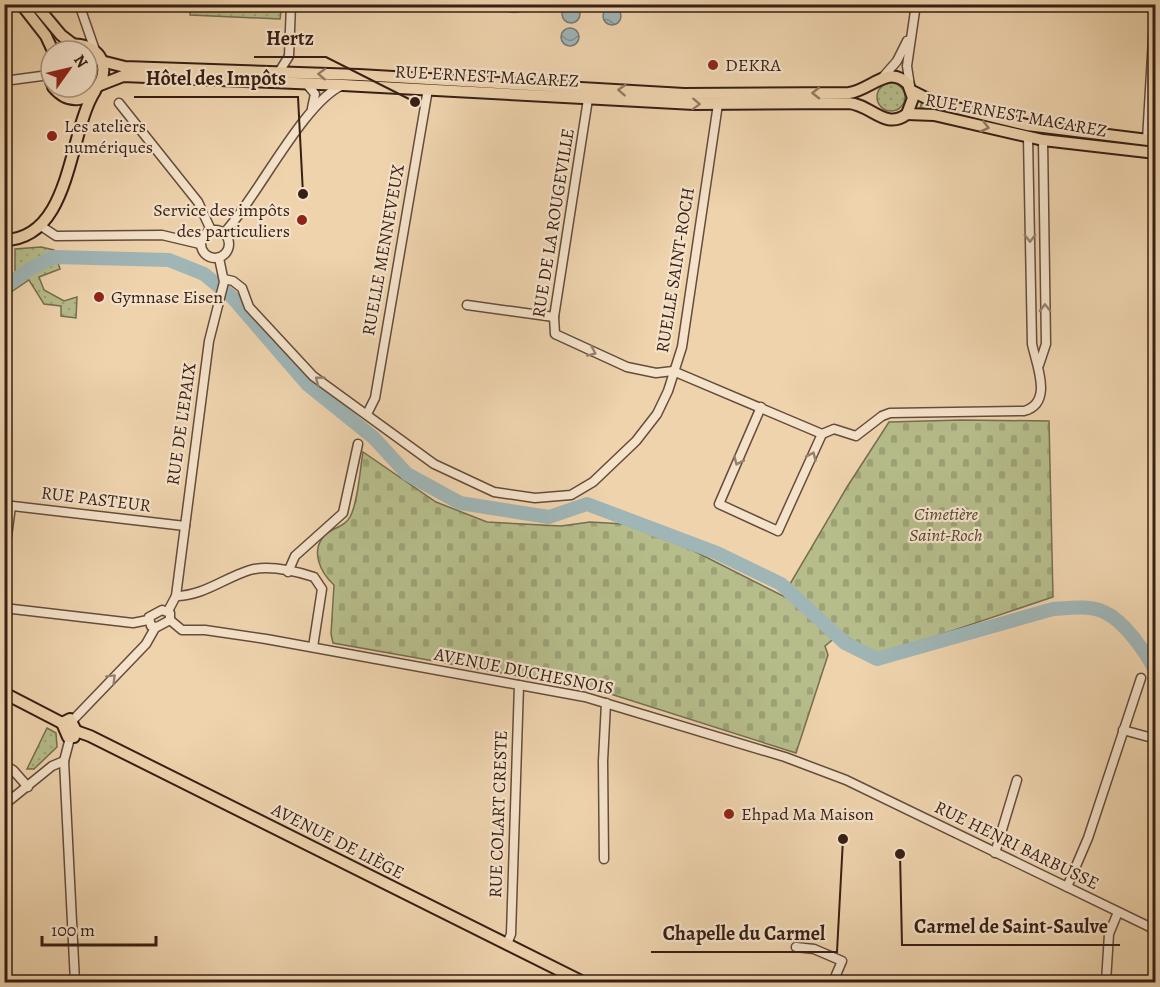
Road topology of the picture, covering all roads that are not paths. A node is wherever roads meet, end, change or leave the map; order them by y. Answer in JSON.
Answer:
{"nodes":[{"id":1,"x":21,"y":4,"type":"edge"},
{"id":2,"x":35,"y":4,"type":"edge"},
{"id":3,"x":79,"y":4,"type":"edge"},
{"id":4,"x":291,"y":4,"type":"edge"},
{"id":5,"x":916,"y":4,"type":"edge"},
{"id":6,"x":1155,"y":4,"type":"edge"},
{"id":7,"x":912,"y":29,"type":"junction"},
{"id":8,"x":47,"y":39,"type":"edge"},
{"id":9,"x":66,"y":39,"type":"edge"},
{"id":10,"x":92,"y":39,"type":"edge"},
{"id":11,"x":99,"y":57,"type":"edge"},
{"id":12,"x":99,"y":60,"type":"edge"},
{"id":13,"x":279,"y":72,"type":"junction"},
{"id":14,"x":883,"y":77,"type":"junction"},
{"id":15,"x":39,"y":79,"type":"edge"},
{"id":16,"x":4,"y":81,"type":"edge"},
{"id":17,"x":99,"y":83,"type":"edge"},
{"id":18,"x":306,"y":83,"type":"junction"},
{"id":19,"x":873,"y":84,"type":"junction"},
{"id":20,"x":343,"y":85,"type":"junction"},
{"id":21,"x":99,"y":87,"type":"edge"},
{"id":22,"x":911,"y":88,"type":"junction"},
{"id":23,"x":428,"y":89,"type":"junction"},
{"id":24,"x":73,"y":99,"type":"edge"},
{"id":25,"x":91,"y":99,"type":"edge"},
{"id":26,"x":588,"y":99,"type":"junction"},
{"id":27,"x":119,"y":103,"type":"dead end"},
{"id":28,"x":718,"y":104,"type":"junction"},
{"id":29,"x":311,"y":111,"type":"junction"},
{"id":30,"x":873,"y":111,"type":"junction"},
{"id":31,"x":907,"y":114,"type":"junction"},
{"id":32,"x":83,"y":115,"type":"junction"},
{"id":33,"x":1028,"y":137,"type":"junction"},
{"id":34,"x":1043,"y":140,"type":"junction"},
{"id":35,"x":1151,"y":141,"type":"edge"},
{"id":36,"x":1155,"y":153,"type":"edge"},
{"id":37,"x":1044,"y":205,"type":"junction"},
{"id":38,"x":1029,"y":206,"type":"junction"},
{"id":39,"x":41,"y":226,"type":"junction"},
{"id":40,"x":211,"y":230,"type":"junction"},
{"id":41,"x":224,"y":233,"type":"junction"},
{"id":42,"x":4,"y":240,"type":"edge"},
{"id":43,"x":200,"y":244,"type":"junction"},
{"id":44,"x":219,"y":258,"type":"junction"},
{"id":45,"x":224,"y":281,"type":"junction"},
{"id":46,"x":468,"y":305,"type":"dead end"},
{"id":47,"x":554,"y":317,"type":"junction"},
{"id":48,"x":1039,"y":365,"type":"junction"},
{"id":49,"x":673,"y":371,"type":"junction"},
{"id":50,"x":761,"y":407,"type":"junction"},
{"id":51,"x":367,"y":414,"type":"junction"},
{"id":52,"x":822,"y":434,"type":"junction"},
{"id":53,"x":358,"y":444,"type":"dead end"},
{"id":54,"x":8,"y":505,"type":"edge"},
{"id":55,"x":185,"y":526,"type":"junction"},
{"id":56,"x":4,"y":559,"type":"edge"},
{"id":57,"x":288,"y":572,"type":"junction"},
{"id":58,"x":176,"y":596,"type":"junction"},
{"id":59,"x":4,"y":608,"type":"edge"},
{"id":60,"x":169,"y":615,"type":"junction"},
{"id":61,"x":148,"y":620,"type":"junction"},
{"id":62,"x":155,"y":627,"type":"junction"},
{"id":63,"x":313,"y":647,"type":"junction"},
{"id":64,"x":1141,"y":678,"type":"dead end"},
{"id":65,"x":519,"y":685,"type":"junction"},
{"id":66,"x":4,"y":693,"type":"edge"},
{"id":67,"x":606,"y":703,"type":"junction"},
{"id":68,"x":70,"y":728,"type":"junction"},
{"id":69,"x":1123,"y":730,"type":"junction"},
{"id":70,"x":1155,"y":739,"type":"edge"},
{"id":71,"x":64,"y":761,"type":"junction"},
{"id":72,"x":4,"y":765,"type":"edge"},
{"id":73,"x":1017,"y":780,"type":"dead end"},
{"id":74,"x":28,"y":787,"type":"junction"},
{"id":75,"x":865,"y":789,"type":"joint"},
{"id":76,"x":4,"y":805,"type":"edge"},
{"id":77,"x":995,"y":853,"type":"junction"},
{"id":78,"x":604,"y":859,"type":"dead end"},
{"id":79,"x":1067,"y":887,"type":"junction"},
{"id":80,"x":1118,"y":912,"type":"junction"},
{"id":81,"x":1155,"y":930,"type":"edge"},
{"id":82,"x":507,"y":944,"type":"junction"},
{"id":83,"x":796,"y":947,"type":"dead end"},
{"id":84,"x":75,"y":982,"type":"edge"},
{"id":85,"x":584,"y":982,"type":"edge"},
{"id":86,"x":833,"y":982,"type":"edge"},
{"id":87,"x":1106,"y":982,"type":"edge"}],
"edges":[{"from":1,"to":8,"type":"main road"},
{"from":2,"to":9,"type":"main road"},
{"from":3,"to":10,"type":"street"},
{"from":4,"to":13,"type":"street"},
{"from":5,"to":7,"type":"street"},
{"from":6,"to":35,"type":"street"},
{"from":7,"to":14,"type":"street"},
{"from":7,"to":22,"type":"street"},
{"from":11,"to":13,"type":"main road","name":"RUE ERNEST MACAREZ"},
{"from":12,"to":17,"type":"main road"},
{"from":19,"to":13,"type":"main road","name":"RUE ERNEST MACAREZ","one_way":true},
{"from":14,"to":19,"type":"main road","name":"RUE ERNEST MACAREZ"},
{"from":14,"to":22,"type":"main road","name":"RUE ERNEST MACAREZ"},
{"from":15,"to":16,"type":"street"},
{"from":18,"to":20,"type":"main road","name":"RUE ERNEST MACAREZ"},
{"from":18,"to":21,"type":"main road","name":"RUE ERNEST MACAREZ"},
{"from":18,"to":29,"type":"street"},
{"from":19,"to":30,"type":"main road"},
{"from":20,"to":23,"type":"main road","name":"RUE ERNEST MACAREZ"},
{"from":20,"to":29,"type":"street"},
{"from":22,"to":31,"type":"main road","name":"RUE ERNEST MACAREZ"},
{"from":22,"to":35,"type":"main road","name":"RUE ERNEST MACAREZ"},
{"from":23,"to":26,"type":"main road","name":"RUE ERNEST MACAREZ"},
{"from":23,"to":51,"type":"street","name":"RUELLE MENNEVEUX"},
{"from":24,"to":32,"type":"main road"},
{"from":25,"to":32,"type":"main road"},
{"from":26,"to":28,"type":"main road","name":"RUE ERNEST MACAREZ","one_way":true},
{"from":26,"to":47,"type":"street","name":"RUE DE LA ROUGEVILLE"},
{"from":27,"to":40,"type":"street"},
{"from":28,"to":30,"type":"main road","name":"RUE ERNEST MACAREZ"},
{"from":28,"to":49,"type":"street","name":"RUELLE SAINT-ROCH"},
{"from":29,"to":41,"type":"street"},
{"from":30,"to":31,"type":"main road","name":"RUE ERNEST MACAREZ"},
{"from":31,"to":33,"type":"main road","name":"RUE ERNEST MACAREZ","one_way":true},
{"from":32,"to":39,"type":"main road"},
{"from":33,"to":34,"type":"main road","name":"RUE ERNEST MACAREZ"},
{"from":33,"to":38,"type":"street"},
{"from":34,"to":36,"type":"main road","name":"RUE ERNEST MACAREZ"},
{"from":34,"to":37,"type":"street"},
{"from":37,"to":38,"type":"street"},
{"from":48,"to":37,"type":"street","one_way":true},
{"from":38,"to":48,"type":"street","one_way":true},
{"from":39,"to":42,"type":"main road"},
{"from":39,"to":43,"type":"street"},
{"from":40,"to":41,"type":"street"},
{"from":40,"to":43,"type":"street"},
{"from":41,"to":44,"type":"street"},
{"from":43,"to":44,"type":"street"},
{"from":44,"to":45,"type":"street","name":"RUE DE L'EPAIX"},
{"from":51,"to":45,"type":"street","name":"RUELLE SAINT-ROCH","one_way":true},
{"from":45,"to":55,"type":"street","name":"RUE DE L'EPAIX"},
{"from":46,"to":47,"type":"street"},
{"from":47,"to":49,"type":"street","name":"RUE DE LA ROUGEVILLE","one_way":true},
{"from":48,"to":52,"type":"street"},
{"from":49,"to":50,"type":"street"},
{"from":49,"to":51,"type":"street","name":"RUELLE SAINT-ROCH"},
{"from":50,"to":52,"type":"street"},
{"from":50,"to":52,"type":"street","one_way":true},
{"from":53,"to":57,"type":"street"},
{"from":54,"to":55,"type":"street","name":"RUE PASTEUR"},
{"from":54,"to":56,"type":"street"},
{"from":55,"to":58,"type":"street","name":"RUE DE L'EPAIX"},
{"from":57,"to":58,"type":"street"},
{"from":57,"to":63,"type":"street"},
{"from":58,"to":60,"type":"street"},
{"from":59,"to":61,"type":"street"},
{"from":60,"to":61,"type":"street"},
{"from":60,"to":62,"type":"street"},
{"from":60,"to":63,"type":"street","name":"AVENUE DUCHESNOIS"},
{"from":61,"to":62,"type":"street"},
{"from":68,"to":62,"type":"street","one_way":true},
{"from":63,"to":65,"type":"street","name":"AVENUE DUCHESNOIS"},
{"from":64,"to":69,"type":"street"},
{"from":65,"to":67,"type":"street","name":"AVENUE DUCHESNOIS"},
{"from":65,"to":82,"type":"street","name":"RUE COLART CRESTE"},
{"from":66,"to":68,"type":"main road","name":"AVENUE DE LIÈGE"},
{"from":67,"to":75,"type":"street","name":"AVENUE DUCHESNOIS"},
{"from":67,"to":78,"type":"street"},
{"from":68,"to":71,"type":"street"},
{"from":68,"to":82,"type":"main road","name":"AVENUE DE LIÈGE"},
{"from":69,"to":70,"type":"street"},
{"from":69,"to":79,"type":"street"},
{"from":71,"to":74,"type":"street"},
{"from":71,"to":84,"type":"street"},
{"from":72,"to":74,"type":"street"},
{"from":73,"to":77,"type":"street"},
{"from":74,"to":76,"type":"street"},
{"from":75,"to":77,"type":"street","name":"RUE HENRI BARBUSSE"},
{"from":77,"to":79,"type":"street","name":"RUE HENRI BARBUSSE"},
{"from":79,"to":80,"type":"street","name":"RUE HENRI BARBUSSE"},
{"from":80,"to":81,"type":"street","name":"RUE HENRI BARBUSSE"},
{"from":80,"to":87,"type":"street"},
{"from":82,"to":85,"type":"main road","name":"AVENUE DE LIÈGE"},
{"from":83,"to":86,"type":"street"}]}
